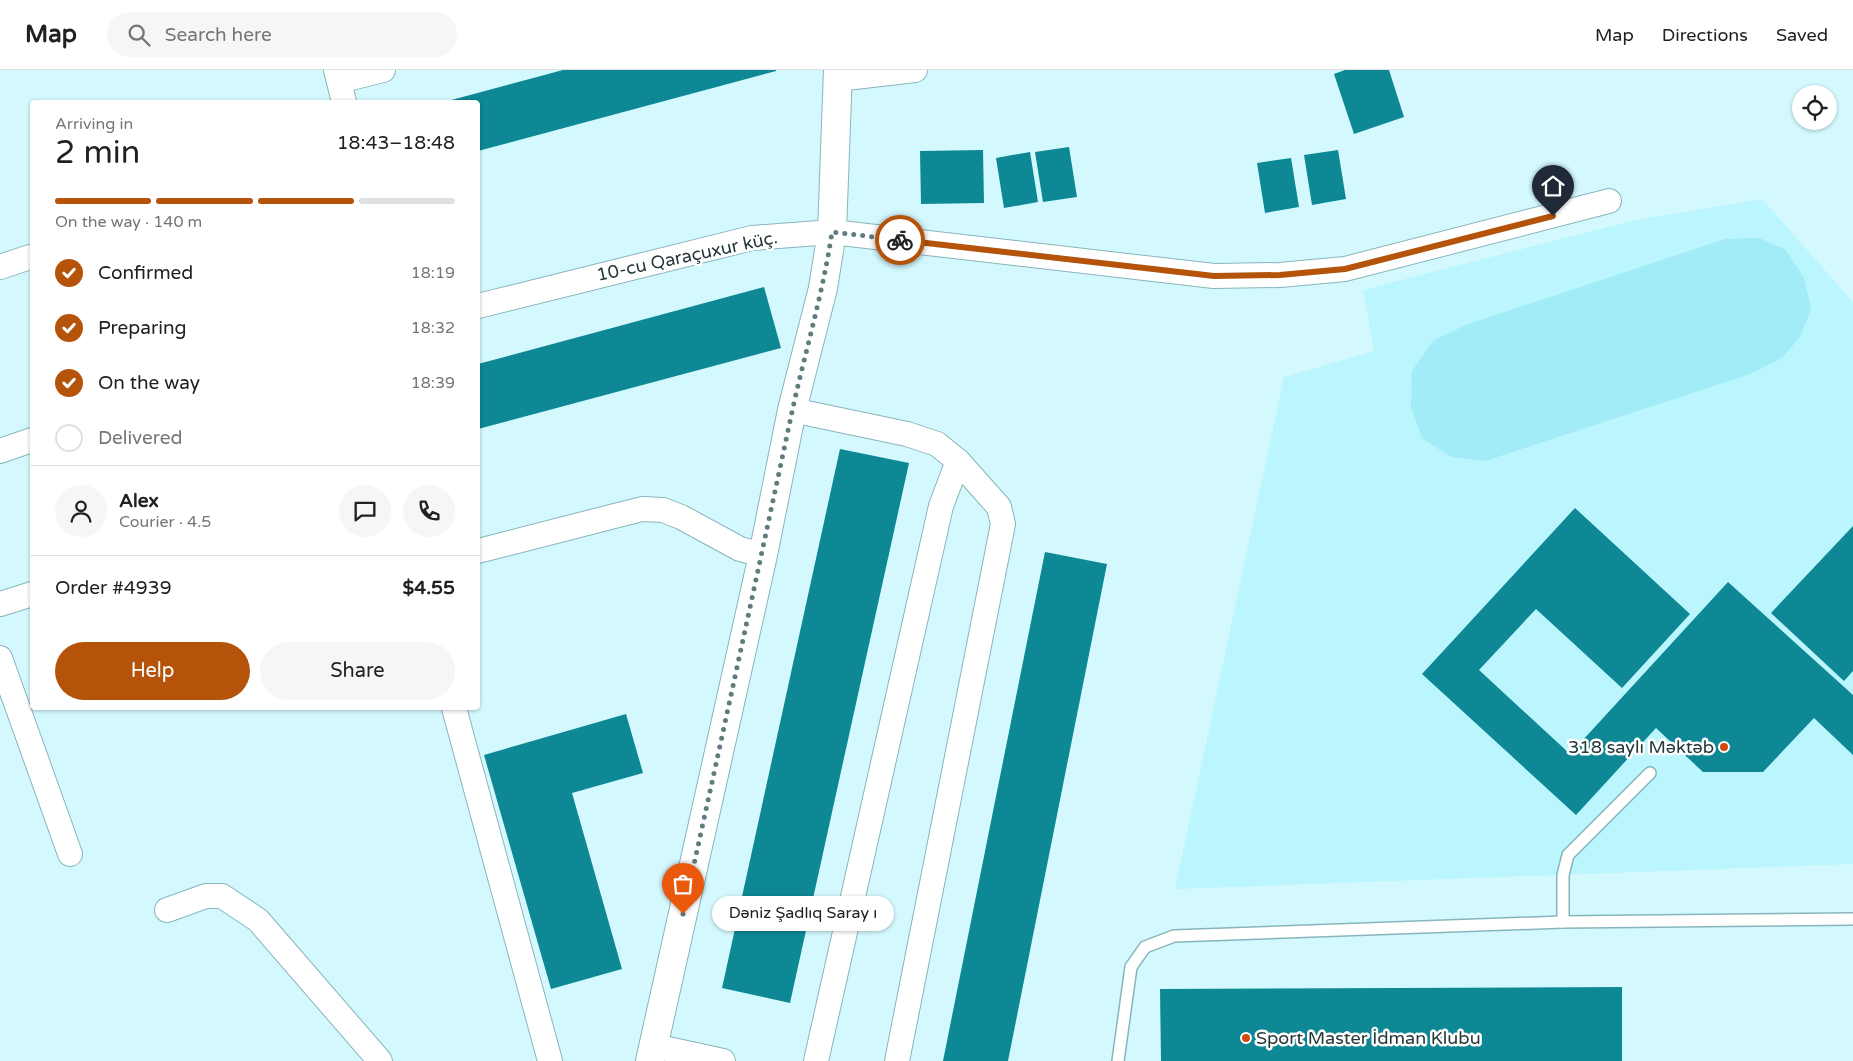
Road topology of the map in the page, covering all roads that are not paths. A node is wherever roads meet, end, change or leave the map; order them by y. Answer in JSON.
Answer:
{"nodes":[{"id":1,"x":383,"y":70,"type":"edge"},
{"id":2,"x":915,"y":70,"type":"edge"},
{"id":3,"x":837,"y":74,"type":"edge"},
{"id":4,"x":339,"y":85,"type":"edge"},
{"id":5,"x":1609,"y":201,"type":"dead end"},
{"id":6,"x":832,"y":232,"type":"junction"},
{"id":7,"x":30,"y":257,"type":"dead end"},
{"id":8,"x":0,"y":267,"type":"edge"},
{"id":9,"x":480,"y":306,"type":"edge"},
{"id":10,"x":792,"y":410,"type":"junction"},
{"id":11,"x":30,"y":441,"type":"edge"},
{"id":12,"x":0,"y":451,"type":"edge"},
{"id":13,"x":958,"y":462,"type":"junction"},
{"id":14,"x":480,"y":550,"type":"edge"},
{"id":15,"x":763,"y":555,"type":"junction"},
{"id":16,"x":30,"y":595,"type":"edge"},
{"id":17,"x":0,"y":604,"type":"edge"},
{"id":18,"x":0,"y":658,"type":"edge"},
{"id":19,"x":455,"y":710,"type":"edge"},
{"id":20,"x":1650,"y":773,"type":"dead end"},
{"id":21,"x":70,"y":854,"type":"dead end"},
{"id":22,"x":167,"y":910,"type":"dead end"},
{"id":23,"x":1853,"y":919,"type":"edge"},
{"id":24,"x":1563,"y":922,"type":"junction"},
{"id":25,"x":652,"y":1053,"type":"edge"},
{"id":26,"x":380,"y":1061,"type":"edge"},
{"id":27,"x":550,"y":1061,"type":"edge"},
{"id":28,"x":723,"y":1061,"type":"edge"},
{"id":29,"x":816,"y":1061,"type":"edge"},
{"id":30,"x":897,"y":1061,"type":"edge"},
{"id":31,"x":1118,"y":1061,"type":"edge"}],
"edges":[{"from":1,"to":4,"type":"street"},
{"from":2,"to":3,"type":"street"},
{"from":3,"to":6,"type":"street"},
{"from":5,"to":6,"type":"street","name":"10-cu Qaraçuxur küç."},
{"from":6,"to":9,"type":"street","name":"10-cu Qaraçuxur küç."},
{"from":6,"to":10,"type":"street"},
{"from":7,"to":8,"type":"street"},
{"from":10,"to":13,"type":"street"},
{"from":10,"to":15,"type":"street"},
{"from":11,"to":12,"type":"street"},
{"from":13,"to":29,"type":"street"},
{"from":13,"to":30,"type":"street"},
{"from":14,"to":15,"type":"street"},
{"from":15,"to":25,"type":"street"},
{"from":16,"to":17,"type":"street"},
{"from":18,"to":21,"type":"street"},
{"from":19,"to":27,"type":"street"},
{"from":20,"to":24,"type":"lane"},
{"from":22,"to":26,"type":"street"},
{"from":23,"to":24,"type":"lane"},
{"from":24,"to":31,"type":"lane"},
{"from":25,"to":28,"type":"street"}]}
